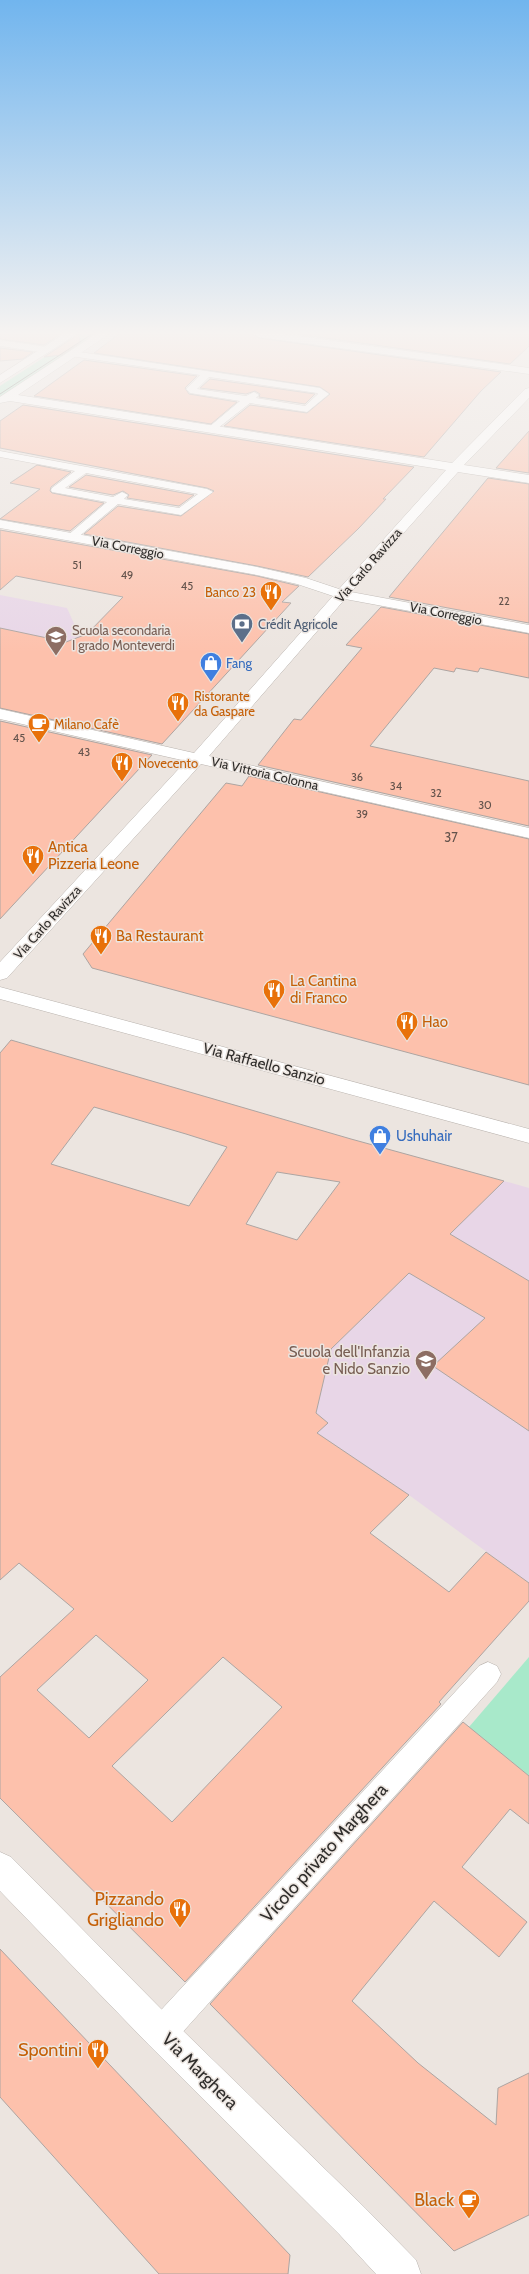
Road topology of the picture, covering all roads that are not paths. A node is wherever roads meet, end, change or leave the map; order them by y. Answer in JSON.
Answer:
{"nodes":[{"id":1,"x":284,"y":440,"type":"edge"},
{"id":2,"x":481,"y":440,"type":"edge"},
{"id":3,"x":0,"y":454,"type":"edge"},
{"id":4,"x":455,"y":467,"type":"junction"},
{"id":5,"x":84,"y":470,"type":"junction"},
{"id":6,"x":529,"y":479,"type":"edge"},
{"id":7,"x":142,"y":480,"type":"junction"},
{"id":8,"x":114,"y":501,"type":"junction"},
{"id":9,"x":0,"y":524,"type":"edge"},
{"id":10,"x":72,"y":537,"type":"junction"},
{"id":11,"x":270,"y":588,"type":"dead end"},
{"id":12,"x":340,"y":594,"type":"junction"},
{"id":13,"x":529,"y":629,"type":"edge"},
{"id":14,"x":0,"y":714,"type":"edge"},
{"id":15,"x":198,"y":758,"type":"junction"},
{"id":16,"x":529,"y":833,"type":"edge"},
{"id":17,"x":0,"y":974,"type":"edge"},
{"id":18,"x":0,"y":993,"type":"edge"},
{"id":19,"x":529,"y":1136,"type":"edge"},
{"id":20,"x":488,"y":1674,"type":"dead end"},
{"id":21,"x":0,"y":1868,"type":"edge"},
{"id":22,"x":161,"y":2032,"type":"junction"},
{"id":23,"x":402,"y":2274,"type":"edge"}],
"edges":[{"from":1,"to":4,"type":"street"},
{"from":2,"to":4,"type":"street","name":"Via Carlo Ravizza"},
{"from":3,"to":5,"type":"lane"},
{"from":4,"to":6,"type":"street"},
{"from":4,"to":12,"type":"street","name":"Via Carlo Ravizza"},
{"from":5,"to":7,"type":"lane"},
{"from":5,"to":8,"type":"lane"},
{"from":7,"to":8,"type":"lane"},
{"from":7,"to":8,"type":"lane"},
{"from":8,"to":10,"type":"lane"},
{"from":9,"to":10,"type":"street","name":"Via Correggio"},
{"from":10,"to":12,"type":"street","name":"Via Correggio"},
{"from":11,"to":12,"type":"street","name":"Via Correggio"},
{"from":12,"to":13,"type":"street","name":"Via Correggio"},
{"from":12,"to":15,"type":"street","name":"Via Carlo Ravizza"},
{"from":14,"to":15,"type":"street","name":"Via Vittoria Colonna"},
{"from":15,"to":16,"type":"street","name":"Via Vittoria Colonna"},
{"from":15,"to":17,"type":"street","name":"Via Carlo Ravizza"},
{"from":18,"to":19,"type":"street","name":"Via Raffaello Sanzio"},
{"from":20,"to":22,"type":"lane","name":"Vicolo privato Marghera"},
{"from":21,"to":22,"type":"street","name":"Via Marghera"},
{"from":22,"to":23,"type":"street","name":"Via Marghera"}]}
